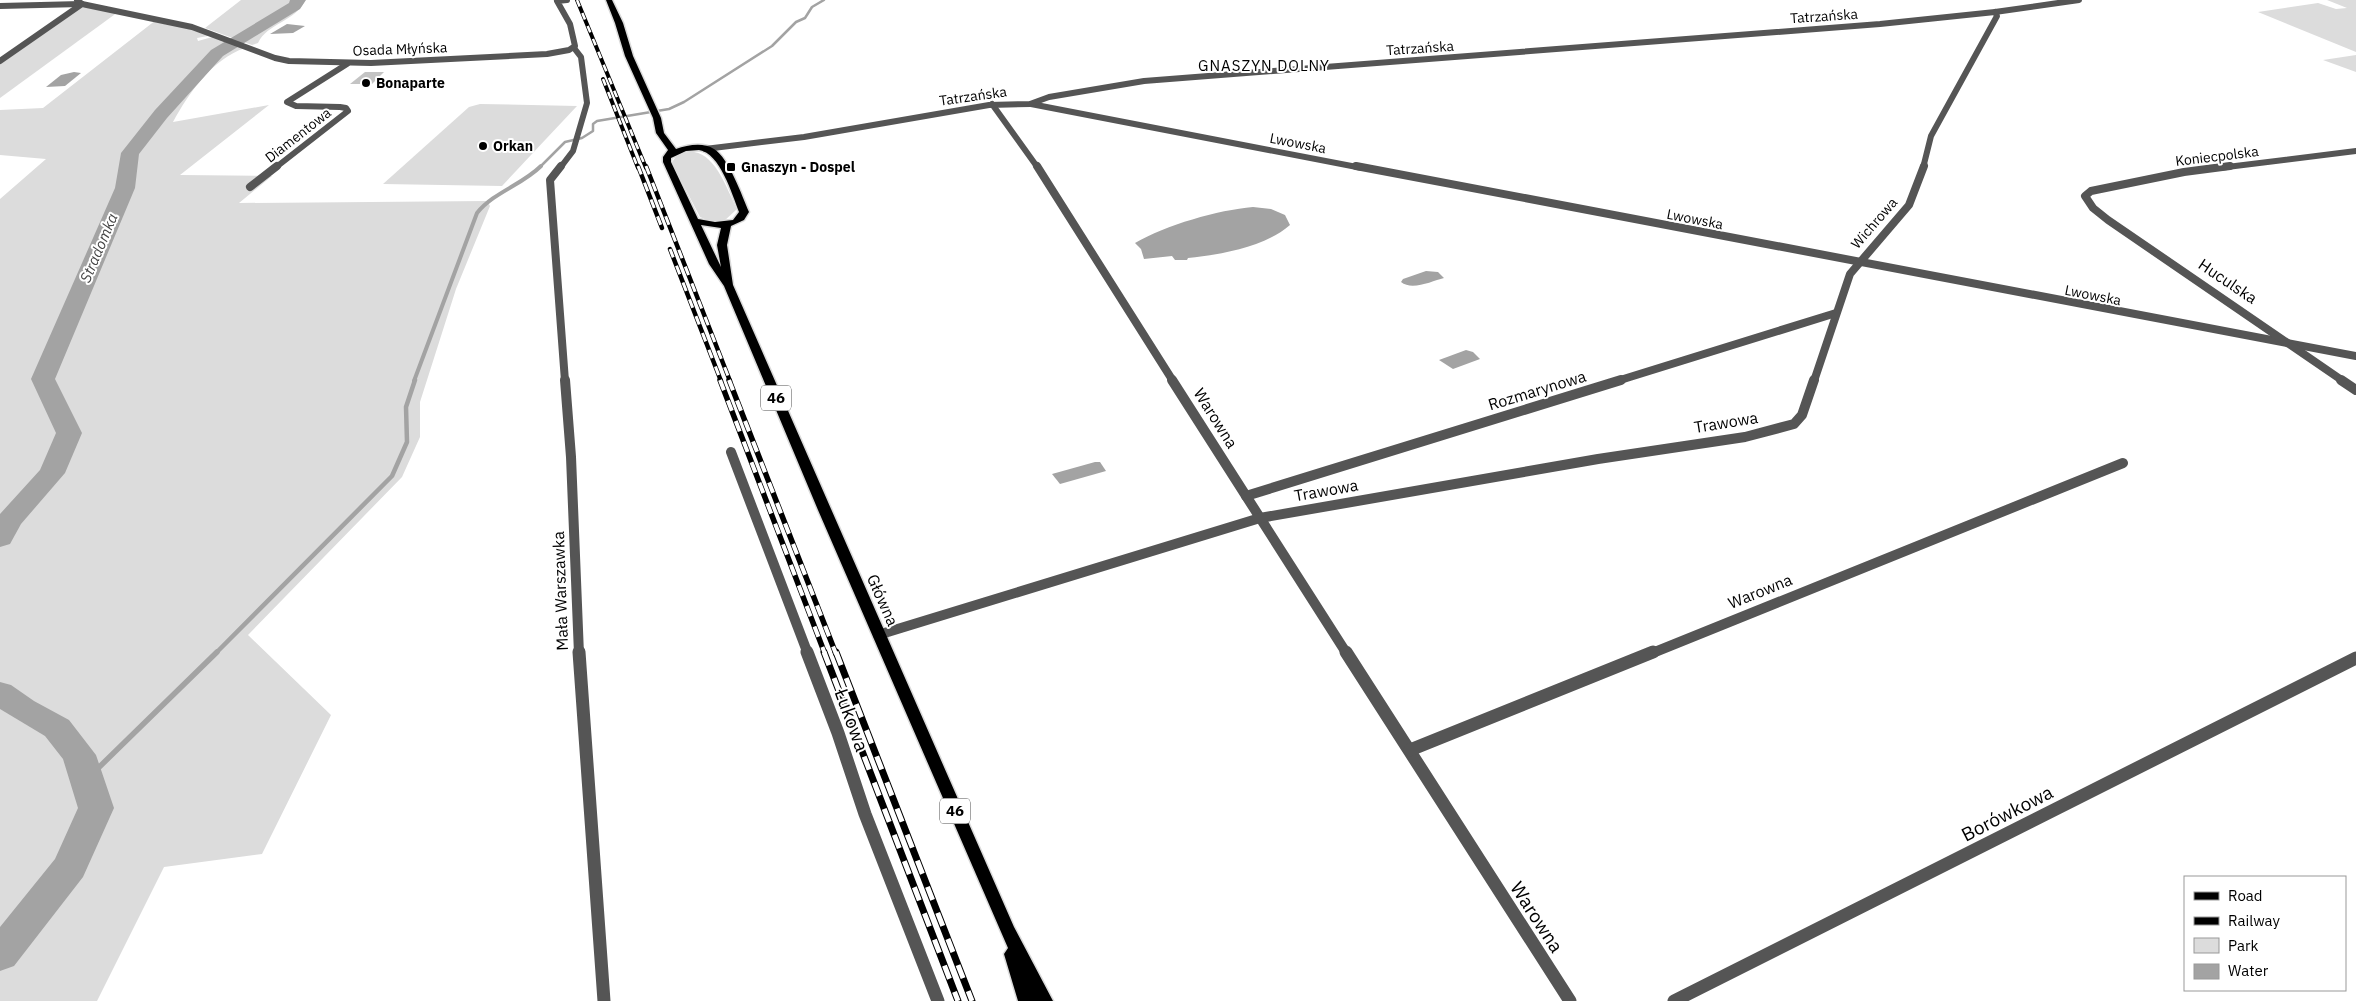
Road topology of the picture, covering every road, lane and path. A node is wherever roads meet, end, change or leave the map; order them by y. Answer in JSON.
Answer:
{"nodes":[{"id":1,"x":567,"y":0,"type":"edge"},
{"id":2,"x":602,"y":0,"type":"edge"},
{"id":3,"x":609,"y":0,"type":"edge"},
{"id":4,"x":2080,"y":0,"type":"edge"},
{"id":5,"x":557,"y":1,"type":"edge"},
{"id":6,"x":79,"y":2,"type":"edge"},
{"id":7,"x":0,"y":6,"type":"edge"},
{"id":8,"x":1995,"y":12,"type":"junction"},
{"id":9,"x":624,"y":44,"type":"junction"},
{"id":10,"x":574,"y":48,"type":"junction"},
{"id":11,"x":0,"y":61,"type":"edge"},
{"id":12,"x":346,"y":64,"type":"junction"},
{"id":13,"x":992,"y":104,"type":"junction"},
{"id":14,"x":1030,"y":104,"type":"junction"},
{"id":15,"x":657,"y":120,"type":"junction"},
{"id":16,"x":766,"y":142,"type":"junction"},
{"id":17,"x":690,"y":149,"type":"junction"},
{"id":18,"x":705,"y":149,"type":"junction"},
{"id":19,"x":2356,"y":151,"type":"edge"},
{"id":20,"x":672,"y":154,"type":"junction"},
{"id":21,"x":716,"y":157,"type":"junction"},
{"id":22,"x":250,"y":187,"type":"dead end"},
{"id":23,"x":2085,"y":196,"type":"joint"},
{"id":24,"x":695,"y":221,"type":"junction"},
{"id":25,"x":728,"y":224,"type":"junction"},
{"id":26,"x":1858,"y":263,"type":"junction"},
{"id":27,"x":729,"y":286,"type":"junction"},
{"id":28,"x":1836,"y":313,"type":"junction"},
{"id":29,"x":2289,"y":344,"type":"junction"},
{"id":30,"x":2356,"y":356,"type":"edge"},
{"id":31,"x":2356,"y":390,"type":"edge"},
{"id":32,"x":1791,"y":426,"type":"joint"},
{"id":33,"x":731,"y":452,"type":"dead end"},
{"id":34,"x":2123,"y":463,"type":"dead end"},
{"id":35,"x":1246,"y":496,"type":"junction"},
{"id":36,"x":1260,"y":518,"type":"junction"},
{"id":37,"x":878,"y":635,"type":"junction"},
{"id":38,"x":2356,"y":658,"type":"edge"},
{"id":39,"x":1410,"y":750,"type":"junction"},
{"id":40,"x":1006,"y":928,"type":"junction"},
{"id":41,"x":604,"y":1001,"type":"edge"},
{"id":42,"x":938,"y":1001,"type":"edge"},
{"id":43,"x":1027,"y":1001,"type":"edge"},
{"id":44,"x":1044,"y":1001,"type":"edge"},
{"id":45,"x":1570,"y":1001,"type":"edge"},
{"id":46,"x":1674,"y":1001,"type":"edge"}],
"edges":[{"from":1,"to":5,"type":"street"},
{"from":2,"to":9,"type":"main road","number":"46"},
{"from":3,"to":9,"type":"main road","number":"46"},
{"from":4,"to":8,"type":"street","name":"Tatrzańska"},
{"from":5,"to":10,"type":"street"},
{"from":6,"to":7,"type":"street","name":"Osada Młyńska"},
{"from":6,"to":11,"type":"street"},
{"from":6,"to":12,"type":"street","name":"Osada Młyńska"},
{"from":8,"to":14,"type":"street","name":"Tatrzańska"},
{"from":8,"to":26,"type":"street","name":"Wichrowa"},
{"from":9,"to":15,"type":"main road","number":"46"},
{"from":10,"to":12,"type":"street","name":"Osada Młyńska"},
{"from":10,"to":41,"type":"street","name":"Mała Warszawka"},
{"from":12,"to":22,"type":"street","name":"Diamentowa"},
{"from":13,"to":14,"type":"street","name":"Tatrzańska"},
{"from":13,"to":16,"type":"street","name":"Tatrzańska"},
{"from":13,"to":35,"type":"street","name":"Warowna"},
{"from":14,"to":26,"type":"street","name":"Lwowska"},
{"from":15,"to":17,"type":"main road","number":"46"},
{"from":15,"to":20,"type":"main road","number":"46"},
{"from":16,"to":18,"type":"street","name":"Tatrzańska"},
{"from":16,"to":21,"type":"street","name":"Tatrzańska"},
{"from":17,"to":18,"type":"main road"},
{"from":17,"to":20,"type":"main road"},
{"from":18,"to":21,"type":"main road","number":"46"},
{"from":19,"to":23,"type":"street","name":"Koniecpolska"},
{"from":20,"to":24,"type":"main road","number":"46"},
{"from":21,"to":25,"type":"main road","number":"46"},
{"from":23,"to":29,"type":"street","name":"Huculska"},
{"from":24,"to":25,"type":"main road"},
{"from":24,"to":27,"type":"main road","name":"Główna","number":"46"},
{"from":25,"to":27,"type":"main road","name":"Główna","number":"46"},
{"from":26,"to":28,"type":"street","name":"Wichrowa"},
{"from":26,"to":29,"type":"street","name":"Lwowska"},
{"from":27,"to":37,"type":"main road","name":"Główna","number":"46"},
{"from":28,"to":32,"type":"street","name":"Wichrowa"},
{"from":28,"to":35,"type":"street","name":"Rozmarynowa"},
{"from":29,"to":30,"type":"street","name":"Lwowska"},
{"from":29,"to":31,"type":"street","name":"Huculska"},
{"from":32,"to":36,"type":"street","name":"Trawowa"},
{"from":33,"to":42,"type":"street","name":"Łukowa"},
{"from":34,"to":39,"type":"street","name":"Warowna"},
{"from":35,"to":36,"type":"street","name":"Warowna"},
{"from":36,"to":37,"type":"street","name":"Trawowa"},
{"from":36,"to":39,"type":"street","name":"Warowna"},
{"from":37,"to":40,"type":"main road","name":"Główna","number":"46"},
{"from":38,"to":46,"type":"street","name":"Borówkowa"},
{"from":39,"to":45,"type":"street","name":"Warowna"},
{"from":40,"to":43,"type":"main road","name":"Główna","number":"46"},
{"from":40,"to":44,"type":"main road","name":"Główna","number":"46"}]}
